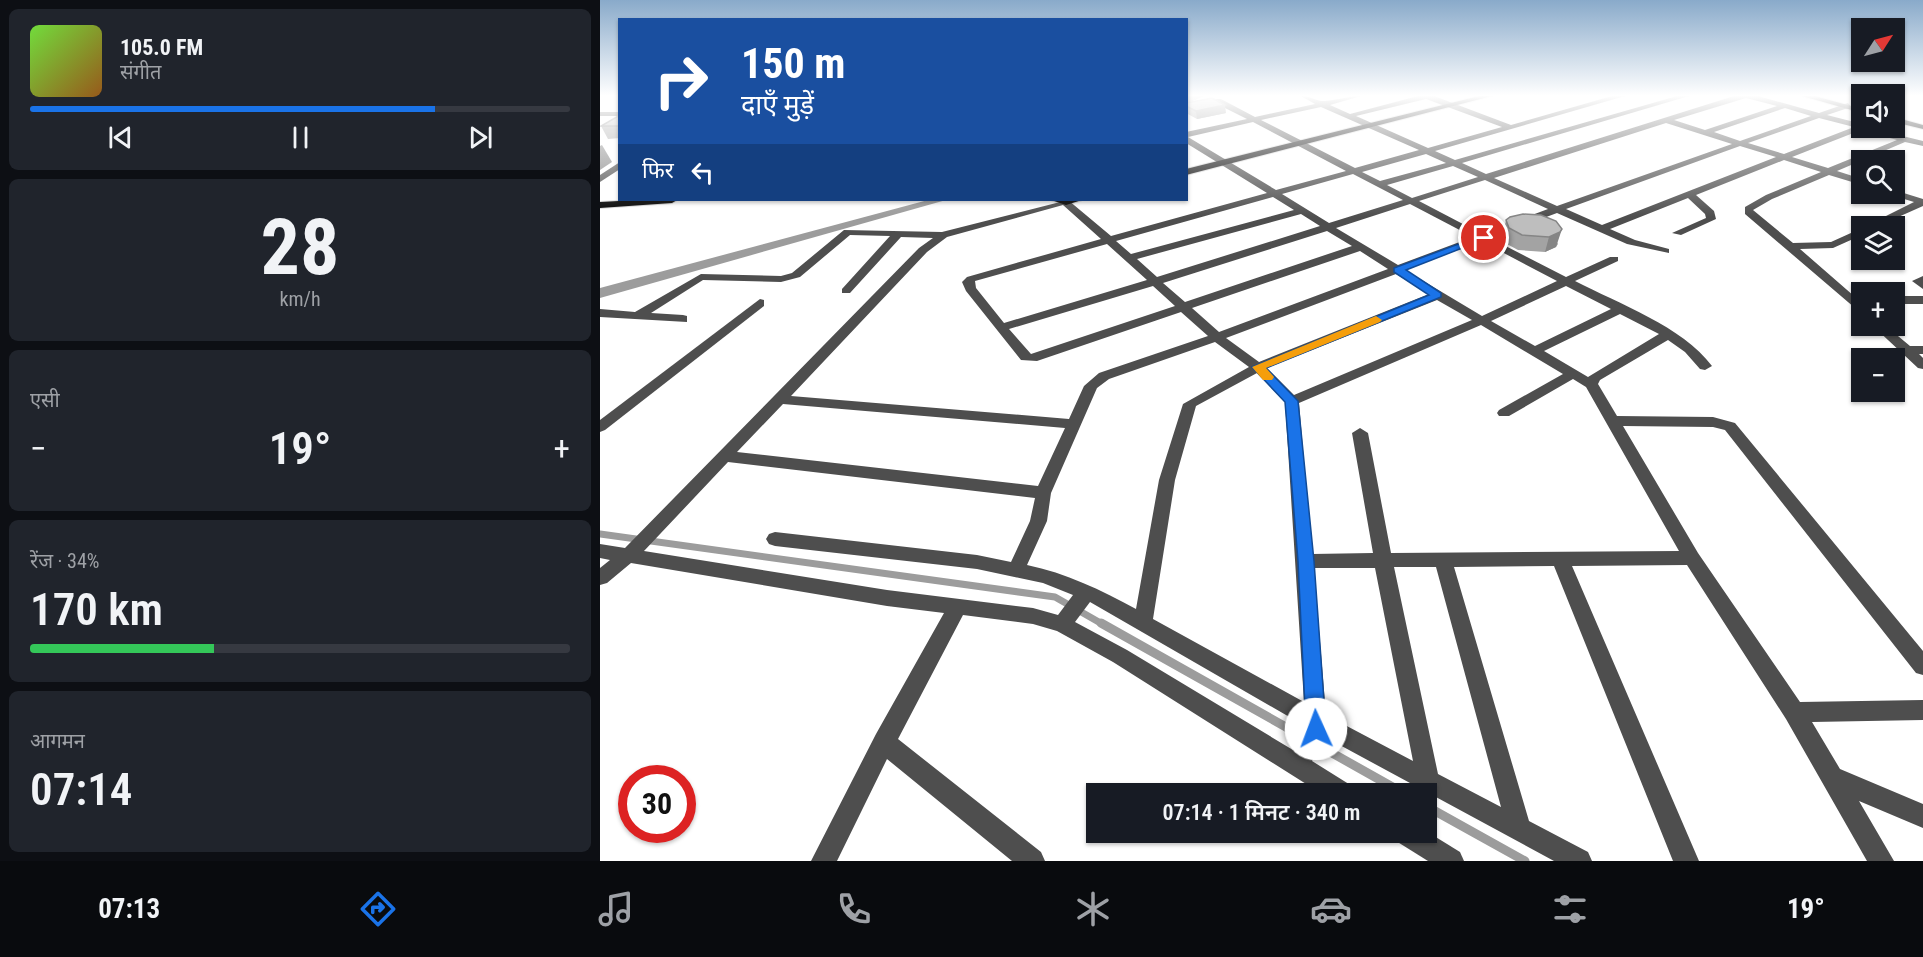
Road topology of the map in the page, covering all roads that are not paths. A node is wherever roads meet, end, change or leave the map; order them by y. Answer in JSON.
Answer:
{"nodes":[{"id":1,"x":1288,"y":136,"type":"edge"},
{"id":2,"x":1329,"y":136,"type":"edge"},
{"id":3,"x":1396,"y":136,"type":"edge"},
{"id":4,"x":1480,"y":136,"type":"edge"},
{"id":5,"x":1531,"y":136,"type":"edge"},
{"id":6,"x":1548,"y":136,"type":"edge"},
{"id":7,"x":1618,"y":136,"type":"edge"},
{"id":8,"x":1715,"y":136,"type":"edge"},
{"id":9,"x":1762,"y":136,"type":"edge"},
{"id":10,"x":1838,"y":136,"type":"edge"},
{"id":11,"x":1188,"y":138,"type":"edge"},
{"id":12,"x":1901,"y":138,"type":"edge"},
{"id":13,"x":1538,"y":139,"type":"junction"},
{"id":14,"x":1905,"y":139,"type":"junction"},
{"id":15,"x":1301,"y":143,"type":"junction"},
{"id":16,"x":1549,"y":143,"type":"dead end"},
{"id":17,"x":1742,"y":144,"type":"junction"},
{"id":18,"x":1923,"y":144,"type":"edge"},
{"id":19,"x":1560,"y":147,"type":"dead end"},
{"id":20,"x":1428,"y":150,"type":"junction"},
{"id":21,"x":1570,"y":151,"type":"junction"},
{"id":22,"x":1784,"y":157,"type":"junction"},
{"id":23,"x":1225,"y":162,"type":"junction"},
{"id":24,"x":1456,"y":163,"type":"junction"},
{"id":25,"x":618,"y":166,"type":"edge"},
{"id":26,"x":1188,"y":171,"type":"edge"},
{"id":27,"x":1355,"y":171,"type":"junction"},
{"id":28,"x":1830,"y":172,"type":"junction"},
{"id":29,"x":1487,"y":177,"type":"junction"},
{"id":30,"x":618,"y":179,"type":"edge"},
{"id":31,"x":1851,"y":179,"type":"edge"},
{"id":32,"x":600,"y":180,"type":"edge"},
{"id":33,"x":1381,"y":184,"type":"junction"},
{"id":34,"x":1273,"y":193,"type":"junction"},
{"id":35,"x":1689,"y":194,"type":"junction"},
{"id":36,"x":1905,"y":196,"type":"edge"},
{"id":37,"x":658,"y":201,"type":"edge"},
{"id":38,"x":1065,"y":201,"type":"edge"},
{"id":39,"x":1414,"y":201,"type":"junction"},
{"id":40,"x":1923,"y":202,"type":"edge"},
{"id":41,"x":600,"y":205,"type":"edge"},
{"id":42,"x":1557,"y":209,"type":"junction"},
{"id":43,"x":1302,"y":211,"type":"junction"},
{"id":44,"x":1893,"y":216,"type":"edge"},
{"id":45,"x":1328,"y":227,"type":"junction"},
{"id":46,"x":1601,"y":229,"type":"junction"},
{"id":47,"x":899,"y":233,"type":"junction"},
{"id":48,"x":1677,"y":233,"type":"dead end"},
{"id":49,"x":943,"y":235,"type":"junction"},
{"id":50,"x":1851,"y":236,"type":"edge"},
{"id":51,"x":1109,"y":238,"type":"junction"},
{"id":52,"x":1484,"y":238,"type":"junction"},
{"id":53,"x":1790,"y":246,"type":"junction"},
{"id":54,"x":1361,"y":247,"type":"junction"},
{"id":55,"x":1665,"y":251,"type":"dead end"},
{"id":56,"x":1129,"y":258,"type":"junction"},
{"id":57,"x":1614,"y":259,"type":"dead end"},
{"id":58,"x":1398,"y":270,"type":"junction"},
{"id":59,"x":1923,"y":279,"type":"edge"},
{"id":60,"x":1154,"y":282,"type":"junction"},
{"id":61,"x":1567,"y":283,"type":"junction"},
{"id":62,"x":1923,"y":286,"type":"edge"},
{"id":63,"x":846,"y":291,"type":"dead end"},
{"id":64,"x":1438,"y":295,"type":"junction"},
{"id":65,"x":1851,"y":296,"type":"edge"},
{"id":66,"x":1905,"y":300,"type":"edge"},
{"id":67,"x":1923,"y":300,"type":"edge"},
{"id":68,"x":759,"y":303,"type":"dead end"},
{"id":69,"x":1183,"y":307,"type":"junction"},
{"id":70,"x":1621,"y":309,"type":"junction"},
{"id":71,"x":600,"y":313,"type":"edge"},
{"id":72,"x":637,"y":316,"type":"junction"},
{"id":73,"x":683,"y":319,"type":"dead end"},
{"id":74,"x":1481,"y":321,"type":"junction"},
{"id":75,"x":1002,"y":327,"type":"junction"},
{"id":76,"x":1668,"y":334,"type":"junction"},
{"id":77,"x":1891,"y":336,"type":"edge"},
{"id":78,"x":1217,"y":337,"type":"junction"},
{"id":79,"x":1907,"y":350,"type":"junction"},
{"id":80,"x":1923,"y":350,"type":"edge"},
{"id":81,"x":1534,"y":351,"type":"junction"},
{"id":82,"x":1923,"y":365,"type":"edge"},
{"id":83,"x":1705,"y":366,"type":"dead end"},
{"id":84,"x":1258,"y":367,"type":"junction"},
{"id":85,"x":1573,"y":374,"type":"junction"},
{"id":86,"x":1591,"y":384,"type":"junction"},
{"id":87,"x":779,"y":399,"type":"junction"},
{"id":88,"x":1292,"y":401,"type":"junction"},
{"id":89,"x":1504,"y":413,"type":"dead end"},
{"id":90,"x":1612,"y":421,"type":"junction"},
{"id":91,"x":1072,"y":424,"type":"junction"},
{"id":92,"x":600,"y":427,"type":"edge"},
{"id":93,"x":1360,"y":433,"type":"dead end"},
{"id":94,"x":724,"y":456,"type":"junction"},
{"id":95,"x":1043,"y":493,"type":"junction"},
{"id":96,"x":775,"y":538,"type":"dead end"},
{"id":97,"x":600,"y":551,"type":"edge"},
{"id":98,"x":629,"y":555,"type":"junction"},
{"id":99,"x":1692,"y":558,"type":"junction"},
{"id":100,"x":1560,"y":559,"type":"junction"},
{"id":101,"x":1383,"y":560,"type":"junction"},
{"id":102,"x":1443,"y":560,"type":"junction"},
{"id":103,"x":1306,"y":561,"type":"junction"},
{"id":104,"x":1016,"y":569,"type":"junction"},
{"id":105,"x":600,"y":578,"type":"edge"},
{"id":106,"x":957,"y":608,"type":"junction"},
{"id":107,"x":1074,"y":608,"type":"junction"},
{"id":108,"x":1143,"y":622,"type":"junction"},
{"id":109,"x":1923,"y":666,"type":"edge"},
{"id":110,"x":1923,"y":710,"type":"edge"},
{"id":111,"x":1794,"y":712,"type":"junction"},
{"id":112,"x":1309,"y":741,"type":"junction"},
{"id":113,"x":884,"y":742,"type":"junction"},
{"id":114,"x":1831,"y":777,"type":"junction"},
{"id":115,"x":1428,"y":781,"type":"junction"},
{"id":116,"x":1337,"y":783,"type":"edge"},
{"id":117,"x":1923,"y":816,"type":"edge"},
{"id":118,"x":1519,"y":829,"type":"junction"},
{"id":119,"x":1416,"y":843,"type":"edge"},
{"id":120,"x":1426,"y":854,"type":"edge"},
{"id":121,"x":824,"y":861,"type":"edge"},
{"id":122,"x":1032,"y":861,"type":"edge"},
{"id":123,"x":1451,"y":861,"type":"edge"},
{"id":124,"x":1579,"y":861,"type":"edge"},
{"id":125,"x":1686,"y":861,"type":"edge"},
{"id":126,"x":1881,"y":861,"type":"edge"}],
"edges":[{"from":1,"to":15,"type":"street"},
{"from":2,"to":15,"type":"main road"},
{"from":3,"to":20,"type":"street"},
{"from":4,"to":20,"type":"street"},
{"from":5,"to":13,"type":"street"},
{"from":6,"to":13,"type":"street"},
{"from":7,"to":21,"type":"street"},
{"from":8,"to":17,"type":"street"},
{"from":9,"to":17,"type":"street"},
{"from":10,"to":22,"type":"street"},
{"from":11,"to":23,"type":"street"},
{"from":12,"to":14,"type":"street"},
{"from":13,"to":16,"type":"street"},
{"from":13,"to":24,"type":"street"},
{"from":14,"to":18,"type":"street"},
{"from":14,"to":28,"type":"street"},
{"from":15,"to":23,"type":"main road"},
{"from":15,"to":27,"type":"street"},
{"from":17,"to":22,"type":"street"},
{"from":17,"to":42,"type":"street"},
{"from":19,"to":21,"type":"street"},
{"from":20,"to":24,"type":"street"},
{"from":20,"to":27,"type":"street"},
{"from":21,"to":29,"type":"street"},
{"from":22,"to":28,"type":"street"},
{"from":22,"to":35,"type":"street"},
{"from":23,"to":26,"type":"main road"},
{"from":23,"to":34,"type":"street"},
{"from":24,"to":29,"type":"street"},
{"from":24,"to":33,"type":"street"},
{"from":25,"to":32,"type":"street"},
{"from":27,"to":33,"type":"street"},
{"from":27,"to":34,"type":"street"},
{"from":28,"to":31,"type":"street"},
{"from":28,"to":53,"type":"street"},
{"from":29,"to":39,"type":"street"},
{"from":29,"to":42,"type":"street"},
{"from":30,"to":32,"type":"street"},
{"from":33,"to":39,"type":"street"},
{"from":34,"to":43,"type":"street"},
{"from":34,"to":51,"type":"street"},
{"from":35,"to":46,"type":"street"},
{"from":35,"to":48,"type":"street"},
{"from":36,"to":40,"type":"street"},
{"from":37,"to":41,"type":"main road"},
{"from":38,"to":49,"type":"street"},
{"from":38,"to":51,"type":"street"},
{"from":39,"to":45,"type":"street"},
{"from":39,"to":52,"type":"street"},
{"from":40,"to":44,"type":"street"},
{"from":42,"to":46,"type":"street"},
{"from":42,"to":52,"type":"street"},
{"from":43,"to":45,"type":"street"},
{"from":43,"to":56,"type":"street"},
{"from":45,"to":54,"type":"street"},
{"from":45,"to":60,"type":"street"},
{"from":46,"to":55,"type":"street"},
{"from":47,"to":49,"type":"street"},
{"from":47,"to":63,"type":"street"},
{"from":47,"to":72,"type":"street"},
{"from":49,"to":87,"type":"street"},
{"from":50,"to":53,"type":"street"},
{"from":51,"to":56,"type":"street"},
{"from":51,"to":75,"type":"street"},
{"from":52,"to":58,"type":"street"},
{"from":52,"to":61,"type":"street"},
{"from":53,"to":65,"type":"street"},
{"from":54,"to":58,"type":"street"},
{"from":54,"to":69,"type":"street"},
{"from":56,"to":60,"type":"street"},
{"from":57,"to":61,"type":"street"},
{"from":58,"to":64,"type":"street"},
{"from":58,"to":78,"type":"street"},
{"from":59,"to":62,"type":"street"},
{"from":60,"to":69,"type":"street"},
{"from":60,"to":75,"type":"street"},
{"from":61,"to":70,"type":"street"},
{"from":61,"to":74,"type":"street"},
{"from":64,"to":74,"type":"street"},
{"from":64,"to":84,"type":"street"},
{"from":66,"to":67,"type":"street"},
{"from":68,"to":92,"type":"street"},
{"from":69,"to":75,"type":"street"},
{"from":69,"to":78,"type":"street"},
{"from":70,"to":76,"type":"street"},
{"from":70,"to":81,"type":"street"},
{"from":71,"to":72,"type":"street"},
{"from":72,"to":73,"type":"street"},
{"from":74,"to":81,"type":"street"},
{"from":74,"to":88,"type":"street"},
{"from":76,"to":83,"type":"street"},
{"from":76,"to":86,"type":"street"},
{"from":77,"to":79,"type":"street"},
{"from":78,"to":84,"type":"street"},
{"from":78,"to":91,"type":"street"},
{"from":79,"to":80,"type":"street"},
{"from":79,"to":82,"type":"street"},
{"from":81,"to":85,"type":"street"},
{"from":84,"to":88,"type":"street"},
{"from":84,"to":108,"type":"street"},
{"from":85,"to":86,"type":"street"},
{"from":85,"to":89,"type":"street"},
{"from":86,"to":90,"type":"street"},
{"from":87,"to":91,"type":"street"},
{"from":87,"to":94,"type":"street"},
{"from":88,"to":103,"type":"street"},
{"from":90,"to":99,"type":"street"},
{"from":90,"to":109,"type":"street"},
{"from":91,"to":95,"type":"street"},
{"from":93,"to":101,"type":"street"},
{"from":94,"to":95,"type":"street"},
{"from":94,"to":98,"type":"street"},
{"from":95,"to":104,"type":"street"},
{"from":96,"to":104,"type":"street"},
{"from":97,"to":98,"type":"street"},
{"from":98,"to":105,"type":"street"},
{"from":98,"to":106,"type":"street"},
{"from":99,"to":100,"type":"street"},
{"from":99,"to":111,"type":"street"},
{"from":100,"to":102,"type":"street"},
{"from":100,"to":125,"type":"street"},
{"from":101,"to":102,"type":"street"},
{"from":101,"to":103,"type":"street"},
{"from":101,"to":115,"type":"street"},
{"from":102,"to":118,"type":"street"},
{"from":103,"to":112,"type":"street"},
{"from":104,"to":107,"type":"street"},
{"from":106,"to":107,"type":"street"},
{"from":106,"to":113,"type":"street"},
{"from":107,"to":108,"type":"street"},
{"from":107,"to":112,"type":"street"},
{"from":108,"to":112,"type":"street"},
{"from":110,"to":111,"type":"street"},
{"from":111,"to":114,"type":"street"},
{"from":112,"to":115,"type":"street"},
{"from":112,"to":116,"type":"street"},
{"from":113,"to":121,"type":"street"},
{"from":113,"to":122,"type":"street"},
{"from":114,"to":117,"type":"street"},
{"from":114,"to":126,"type":"street"},
{"from":115,"to":118,"type":"street"},
{"from":118,"to":124,"type":"street"},
{"from":119,"to":120,"type":"street"},
{"from":120,"to":123,"type":"street"}]}
